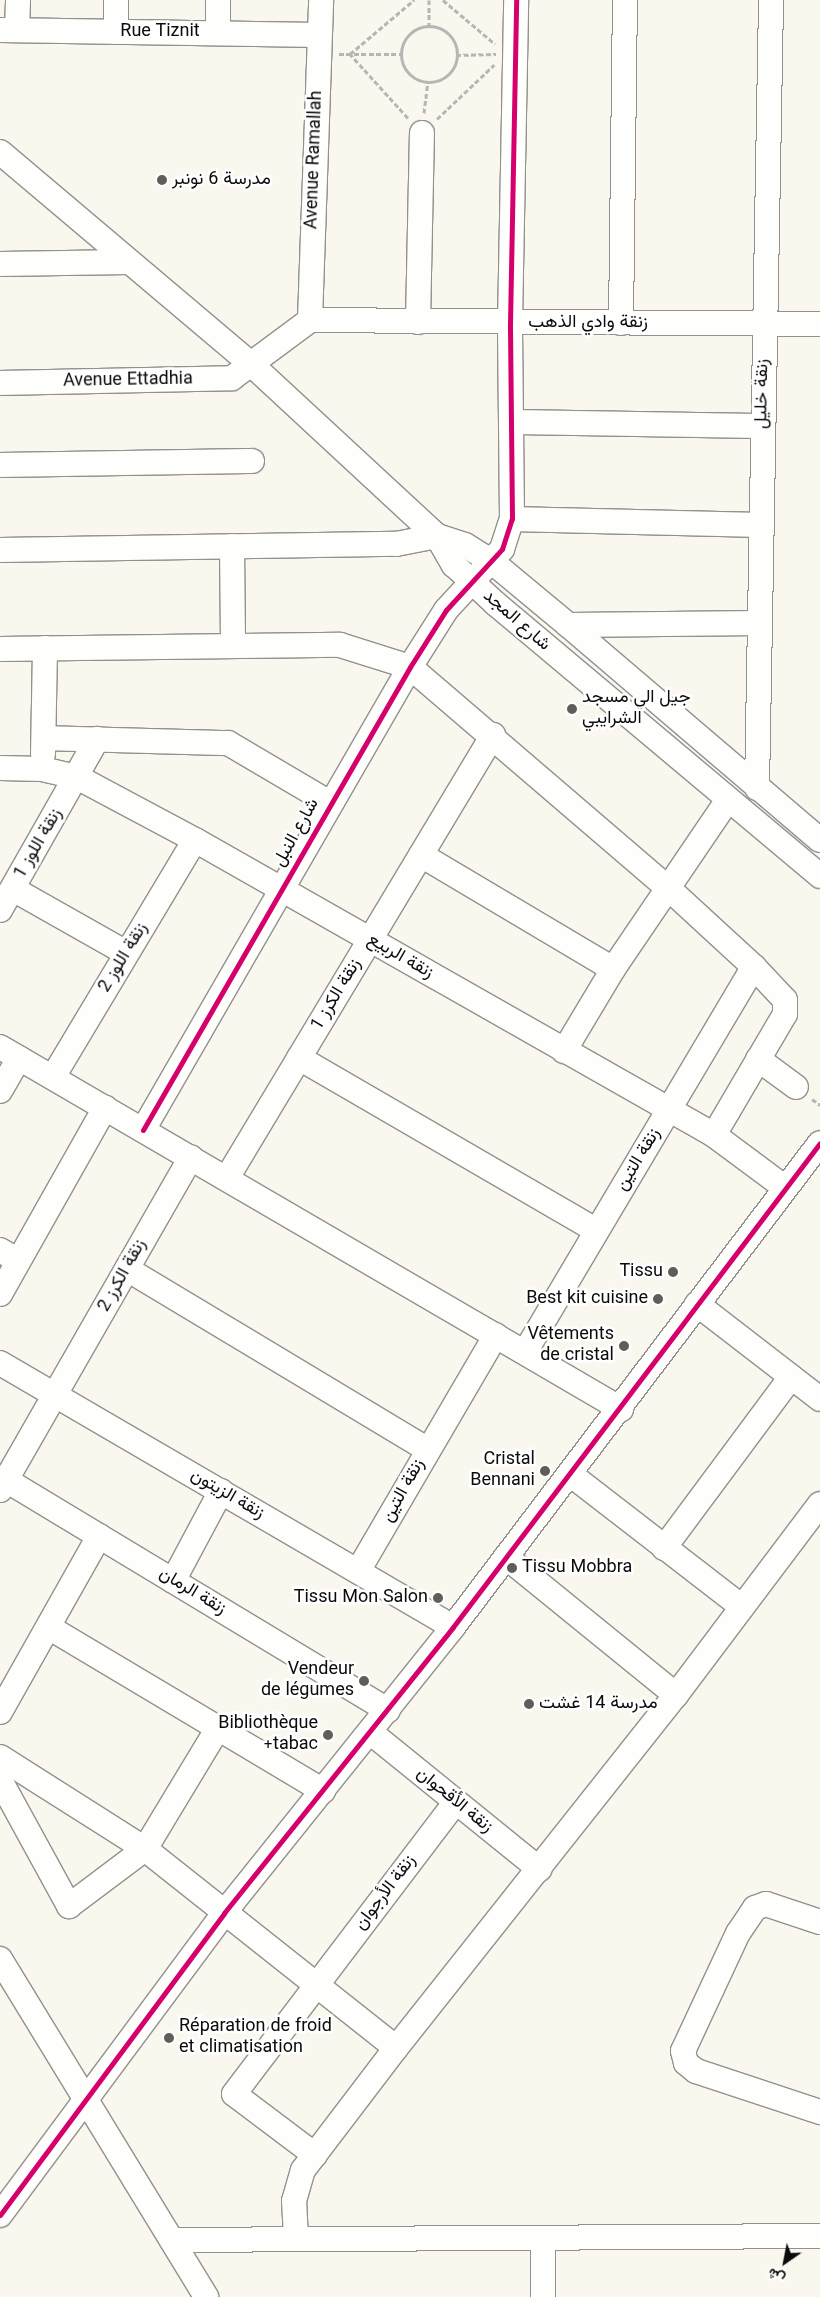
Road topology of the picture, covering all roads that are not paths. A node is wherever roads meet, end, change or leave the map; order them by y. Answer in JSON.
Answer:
{"nodes":[{"id":1,"x":18,"y":0,"type":"edge"},
{"id":2,"x":116,"y":0,"type":"edge"},
{"id":3,"x":218,"y":0,"type":"edge"},
{"id":4,"x":321,"y":0,"type":"edge"},
{"id":5,"x":516,"y":0,"type":"edge"},
{"id":6,"x":625,"y":0,"type":"edge"},
{"id":7,"x":771,"y":0,"type":"edge"},
{"id":8,"x":9,"y":30,"type":"edge"},
{"id":9,"x":116,"y":32,"type":"junction"},
{"id":10,"x":218,"y":32,"type":"junction"},
{"id":11,"x":319,"y":44,"type":"junction"},
{"id":12,"x":422,"y":133,"type":"road end"},
{"id":13,"x":6,"y":162,"type":"edge"},
{"id":14,"x":128,"y":262,"type":"junction"},
{"id":15,"x":0,"y":264,"type":"edge"},
{"id":16,"x":310,"y":320,"type":"junction"},
{"id":17,"x":418,"y":322,"type":"junction"},
{"id":18,"x":510,"y":323,"type":"junction"},
{"id":19,"x":621,"y":324,"type":"junction"},
{"id":20,"x":764,"y":324,"type":"junction"},
{"id":21,"x":820,"y":324,"type":"edge"},
{"id":22,"x":251,"y":364,"type":"junction"},
{"id":23,"x":0,"y":383,"type":"edge"},
{"id":24,"x":511,"y":422,"type":"junction"},
{"id":25,"x":762,"y":426,"type":"junction"},
{"id":26,"x":252,"y":461,"type":"dead end"},
{"id":27,"x":0,"y":465,"type":"edge"},
{"id":28,"x":512,"y":519,"type":"junction"},
{"id":29,"x":760,"y":525,"type":"junction"},
{"id":30,"x":437,"y":536,"type":"junction"},
{"id":31,"x":232,"y":546,"type":"junction"},
{"id":32,"x":0,"y":550,"type":"edge"},
{"id":33,"x":491,"y":561,"type":"junction"},
{"id":34,"x":472,"y":583,"type":"junction"},
{"id":35,"x":760,"y":623,"type":"junction"},
{"id":36,"x":568,"y":625,"type":"junction"},
{"id":37,"x":233,"y":646,"type":"junction"},
{"id":38,"x":44,"y":648,"type":"junction"},
{"id":39,"x":0,"y":649,"type":"edge"},
{"id":40,"x":410,"y":667,"type":"junction"},
{"id":41,"x":492,"y":735,"type":"junction"},
{"id":42,"x":44,"y":738,"type":"junction"},
{"id":43,"x":97,"y":739,"type":"junction"},
{"id":44,"x":0,"y":768,"type":"edge"},
{"id":45,"x":42,"y":769,"type":"junction"},
{"id":46,"x":77,"y":777,"type":"junction"},
{"id":47,"x":757,"y":788,"type":"junction"},
{"id":48,"x":728,"y":800,"type":"junction"},
{"id":49,"x":330,"y":802,"type":"junction"},
{"id":50,"x":195,"y":840,"type":"junction"},
{"id":51,"x":820,"y":840,"type":"edge"},
{"id":52,"x":421,"y":855,"type":"junction"},
{"id":53,"x":820,"y":876,"type":"edge"},
{"id":54,"x":667,"y":887,"type":"junction"},
{"id":55,"x":282,"y":888,"type":"junction"},
{"id":56,"x":13,"y":889,"type":"junction"},
{"id":57,"x":0,"y":910,"type":"edge"},
{"id":58,"x":371,"y":940,"type":"junction"},
{"id":59,"x":126,"y":954,"type":"junction"},
{"id":60,"x":754,"y":968,"type":"junction"},
{"id":61,"x":613,"y":969,"type":"junction"},
{"id":62,"x":564,"y":1051,"type":"junction"},
{"id":63,"x":10,"y":1052,"type":"edge"},
{"id":64,"x":299,"y":1058,"type":"junction"},
{"id":65,"x":758,"y":1059,"type":"junction"},
{"id":66,"x":53,"y":1077,"type":"junction"},
{"id":67,"x":796,"y":1087,"type":"dead end"},
{"id":68,"x":0,"y":1091,"type":"edge"},
{"id":69,"x":105,"y":1108,"type":"junction"},
{"id":70,"x":669,"y":1111,"type":"junction"},
{"id":71,"x":143,"y":1130,"type":"junction"},
{"id":72,"x":714,"y":1135,"type":"junction"},
{"id":73,"x":820,"y":1143,"type":"edge"},
{"id":74,"x":191,"y":1157,"type":"junction"},
{"id":75,"x":226,"y":1178,"type":"junction"},
{"id":76,"x":784,"y":1187,"type":"junction"},
{"id":77,"x":596,"y":1230,"type":"junction"},
{"id":78,"x":9,"y":1256,"type":"edge"},
{"id":79,"x":127,"y":1269,"type":"junction"},
{"id":80,"x":0,"y":1294,"type":"edge"},
{"id":81,"x":697,"y":1304,"type":"junction"},
{"id":82,"x":496,"y":1335,"type":"junction"},
{"id":83,"x":525,"y":1352,"type":"junction"},
{"id":84,"x":0,"y":1363,"type":"edge"},
{"id":85,"x":791,"y":1377,"type":"junction"},
{"id":86,"x":56,"y":1396,"type":"junction"},
{"id":87,"x":820,"y":1400,"type":"edge"},
{"id":88,"x":621,"y":1409,"type":"junction"},
{"id":89,"x":427,"y":1449,"type":"junction"},
{"id":90,"x":570,"y":1474,"type":"junction"},
{"id":91,"x":3,"y":1485,"type":"edge"},
{"id":92,"x":221,"y":1492,"type":"junction"},
{"id":93,"x":820,"y":1504,"type":"edge"},
{"id":94,"x":99,"y":1536,"type":"junction"},
{"id":95,"x":664,"y":1548,"type":"junction"},
{"id":96,"x":506,"y":1557,"type":"junction"},
{"id":97,"x":358,"y":1571,"type":"junction"},
{"id":98,"x":173,"y":1581,"type":"junction"},
{"id":99,"x":742,"y":1607,"type":"junction"},
{"id":100,"x":453,"y":1627,"type":"junction"},
{"id":101,"x":50,"y":1628,"type":"junction"},
{"id":102,"x":676,"y":1695,"type":"junction"},
{"id":103,"x":2,"y":1705,"type":"edge"},
{"id":104,"x":388,"y":1710,"type":"junction"},
{"id":105,"x":218,"y":1728,"type":"junction"},
{"id":106,"x":370,"y":1732,"type":"junction"},
{"id":107,"x":0,"y":1757,"type":"edge"},
{"id":108,"x":0,"y":1780,"type":"edge"},
{"id":109,"x":323,"y":1791,"type":"junction"},
{"id":110,"x":456,"y":1802,"type":"junction"},
{"id":111,"x":145,"y":1849,"type":"junction"},
{"id":112,"x":539,"y":1868,"type":"junction"},
{"id":113,"x":224,"y":1913,"type":"junction"},
{"id":114,"x":820,"y":1922,"type":"edge"},
{"id":115,"x":0,"y":1959,"type":"edge"},
{"id":116,"x":316,"y":1984,"type":"junction"},
{"id":117,"x":396,"y":2048,"type":"junction"},
{"id":118,"x":88,"y":2100,"type":"junction"},
{"id":119,"x":820,"y":2112,"type":"edge"},
{"id":120,"x":315,"y":2155,"type":"junction"},
{"id":121,"x":0,"y":2215,"type":"edge"},
{"id":122,"x":820,"y":2236,"type":"edge"},
{"id":123,"x":296,"y":2238,"type":"junction"},
{"id":124,"x":544,"y":2238,"type":"junction"},
{"id":125,"x":172,"y":2240,"type":"junction"},
{"id":126,"x":206,"y":2297,"type":"edge"},
{"id":127,"x":544,"y":2297,"type":"edge"}],
"edges":[{"from":1,"to":8,"type":"street"},
{"from":2,"to":9,"type":"street"},
{"from":3,"to":10,"type":"street"},
{"from":4,"to":11,"type":"street","name":"Avenue Ramallah"},
{"from":5,"to":18,"type":"street","name":"شارع النبل"},
{"from":6,"to":19,"type":"street"},
{"from":7,"to":20,"type":"street","name":"زنقة خليل"},
{"from":8,"to":9,"type":"street","name":"Rue Tiznit"},
{"from":9,"to":10,"type":"street","name":"Rue Tiznit"},
{"from":10,"to":11,"type":"street","name":"Rue Tiznit"},
{"from":11,"to":16,"type":"street","name":"Avenue Ramallah"},
{"from":12,"to":17,"type":"street"},
{"from":13,"to":14,"type":"street"},
{"from":14,"to":15,"type":"street"},
{"from":14,"to":22,"type":"street"},
{"from":16,"to":17,"type":"street","name":"زنقة وادي الذهب"},
{"from":16,"to":22,"type":"street"},
{"from":17,"to":18,"type":"street","name":"زنقة وادي الذهب"},
{"from":18,"to":19,"type":"street","name":"زنقة وادي الذهب"},
{"from":18,"to":24,"type":"street","name":"شارع النبل"},
{"from":19,"to":20,"type":"street","name":"زنقة وادي الذهب"},
{"from":20,"to":21,"type":"street","name":"زنقة وادي الذهب"},
{"from":20,"to":25,"type":"street","name":"زنقة خليل"},
{"from":22,"to":23,"type":"street","name":"Avenue Ettadhia"},
{"from":22,"to":30,"type":"street"},
{"from":24,"to":25,"type":"street"},
{"from":24,"to":28,"type":"street","name":"شارع النبل"},
{"from":25,"to":29,"type":"street","name":"زنقة خليل"},
{"from":26,"to":27,"type":"street"},
{"from":28,"to":29,"type":"street"},
{"from":28,"to":33,"type":"street","name":"شارع النبل"},
{"from":29,"to":35,"type":"street","name":"زنقة خليل"},
{"from":30,"to":31,"type":"street"},
{"from":30,"to":33,"type":"street","name":"شارع المجد"},
{"from":30,"to":34,"type":"street","name":"شارع المجد"},
{"from":31,"to":32,"type":"street"},
{"from":31,"to":37,"type":"street"},
{"from":33,"to":34,"type":"street","name":"شارع النبل"},
{"from":33,"to":36,"type":"street","name":"شارع المجد"},
{"from":34,"to":40,"type":"street","name":"شارع النبل"},
{"from":34,"to":48,"type":"street","name":"شارع المجد"},
{"from":35,"to":36,"type":"street"},
{"from":35,"to":47,"type":"street","name":"زنقة خليل"},
{"from":36,"to":47,"type":"street","name":"شارع المجد"},
{"from":37,"to":38,"type":"street"},
{"from":37,"to":40,"type":"street"},
{"from":38,"to":39,"type":"street"},
{"from":38,"to":42,"type":"street"},
{"from":40,"to":41,"type":"street"},
{"from":40,"to":49,"type":"street","name":"شارع النبل"},
{"from":41,"to":52,"type":"street","name":"زنقة الكرز 1"},
{"from":41,"to":54,"type":"street"},
{"from":42,"to":43,"type":"street"},
{"from":42,"to":45,"type":"street"},
{"from":43,"to":46,"type":"street","name":"زنقة اللوز 1"},
{"from":43,"to":49,"type":"street"},
{"from":44,"to":45,"type":"street","name":"زنقة الربيع"},
{"from":45,"to":46,"type":"street","name":"زنقة الربيع"},
{"from":46,"to":50,"type":"street","name":"زنقة الربيع"},
{"from":46,"to":56,"type":"street","name":"زنقة اللوز 1"},
{"from":47,"to":51,"type":"street","name":"شارع المجد"},
{"from":48,"to":53,"type":"street","name":"شارع المجد"},
{"from":48,"to":54,"type":"street"},
{"from":49,"to":55,"type":"street","name":"شارع النبل"},
{"from":50,"to":55,"type":"street","name":"زنقة الربيع"},
{"from":50,"to":59,"type":"street","name":"زنقة اللوز 2"},
{"from":52,"to":58,"type":"street","name":"زنقة الكرز 1"},
{"from":52,"to":61,"type":"street"},
{"from":54,"to":60,"type":"street"},
{"from":54,"to":61,"type":"street"},
{"from":55,"to":58,"type":"street","name":"زنقة الربيع"},
{"from":55,"to":71,"type":"street","name":"شارع النبل"},
{"from":56,"to":57,"type":"street","name":"زنقة اللوز 1"},
{"from":56,"to":59,"type":"street"},
{"from":58,"to":62,"type":"street","name":"زنقة الربيع"},
{"from":58,"to":64,"type":"street","name":"زنقة الكرز 1"},
{"from":59,"to":66,"type":"street","name":"زنقة اللوز 2"},
{"from":60,"to":65,"type":"street"},
{"from":60,"to":70,"type":"street","name":"زنقة التين"},
{"from":61,"to":62,"type":"street"},
{"from":62,"to":70,"type":"street","name":"زنقة الربيع"},
{"from":63,"to":66,"type":"street"},
{"from":63,"to":68,"type":"street"},
{"from":64,"to":75,"type":"street","name":"زنقة الكرز 1"},
{"from":64,"to":77,"type":"street"},
{"from":65,"to":67,"type":"street"},
{"from":65,"to":72,"type":"street"},
{"from":66,"to":69,"type":"street"},
{"from":69,"to":71,"type":"street"},
{"from":69,"to":78,"type":"street"},
{"from":70,"to":72,"type":"street","name":"زنقة الربيع"},
{"from":70,"to":77,"type":"street","name":"زنقة التين"},
{"from":71,"to":74,"type":"street"},
{"from":72,"to":76,"type":"street","name":"زنقة الربيع"},
{"from":73,"to":76,"type":"street"},
{"from":74,"to":75,"type":"street"},
{"from":74,"to":79,"type":"street","name":"زنقة الكرز 2"},
{"from":75,"to":82,"type":"street"},
{"from":76,"to":81,"type":"street"},
{"from":77,"to":83,"type":"street","name":"زنقة التين"},
{"from":78,"to":80,"type":"street"},
{"from":79,"to":86,"type":"street","name":"زنقة الكرز 2"},
{"from":79,"to":89,"type":"street"},
{"from":81,"to":85,"type":"street"},
{"from":81,"to":88,"type":"street"},
{"from":82,"to":83,"type":"street"},
{"from":82,"to":89,"type":"street","name":"زنقة التين"},
{"from":83,"to":88,"type":"street"},
{"from":84,"to":86,"type":"street","name":"زنقة الزيتون"},
{"from":85,"to":87,"type":"street"},
{"from":85,"to":95,"type":"street"},
{"from":86,"to":91,"type":"street","name":"زنقة الكرز 2"},
{"from":86,"to":92,"type":"street","name":"زنقة الزيتون"},
{"from":88,"to":90,"type":"street"},
{"from":89,"to":97,"type":"street","name":"زنقة التين"},
{"from":90,"to":95,"type":"street"},
{"from":90,"to":96,"type":"street"},
{"from":91,"to":94,"type":"street","name":"زنقة الرمان"},
{"from":92,"to":97,"type":"street","name":"زنقة الزيتون"},
{"from":92,"to":98,"type":"street"},
{"from":93,"to":99,"type":"street"},
{"from":94,"to":98,"type":"street","name":"زنقة الرمان"},
{"from":94,"to":101,"type":"street"},
{"from":95,"to":99,"type":"street"},
{"from":96,"to":100,"type":"street"},
{"from":96,"to":102,"type":"street"},
{"from":97,"to":100,"type":"street","name":"زنقة الزيتون"},
{"from":98,"to":104,"type":"street","name":"زنقة الرمان"},
{"from":99,"to":102,"type":"street"},
{"from":100,"to":104,"type":"street"},
{"from":101,"to":103,"type":"street"},
{"from":101,"to":105,"type":"street"},
{"from":102,"to":112,"type":"street"},
{"from":104,"to":106,"type":"street"},
{"from":105,"to":109,"type":"street"},
{"from":105,"to":111,"type":"street"},
{"from":106,"to":109,"type":"street"},
{"from":106,"to":110,"type":"street","name":"زنقة الأقحوان"},
{"from":107,"to":111,"type":"street"},
{"from":108,"to":111,"type":"street"},
{"from":109,"to":113,"type":"street"},
{"from":110,"to":112,"type":"street","name":"زنقة الأقحوان"},
{"from":110,"to":116,"type":"street","name":"زنقة الأرجوان"},
{"from":111,"to":113,"type":"street"},
{"from":112,"to":117,"type":"street"},
{"from":113,"to":116,"type":"street"},
{"from":113,"to":118,"type":"street"},
{"from":114,"to":119,"type":"street"},
{"from":115,"to":118,"type":"street"},
{"from":116,"to":117,"type":"street"},
{"from":116,"to":120,"type":"street","name":"زنقة الأرجوان"},
{"from":117,"to":120,"type":"street"},
{"from":118,"to":121,"type":"street"},
{"from":118,"to":125,"type":"street"},
{"from":120,"to":123,"type":"street"},
{"from":122,"to":124,"type":"street"},
{"from":123,"to":124,"type":"street"},
{"from":123,"to":125,"type":"street"},
{"from":124,"to":127,"type":"street"},
{"from":125,"to":126,"type":"street"}]}
